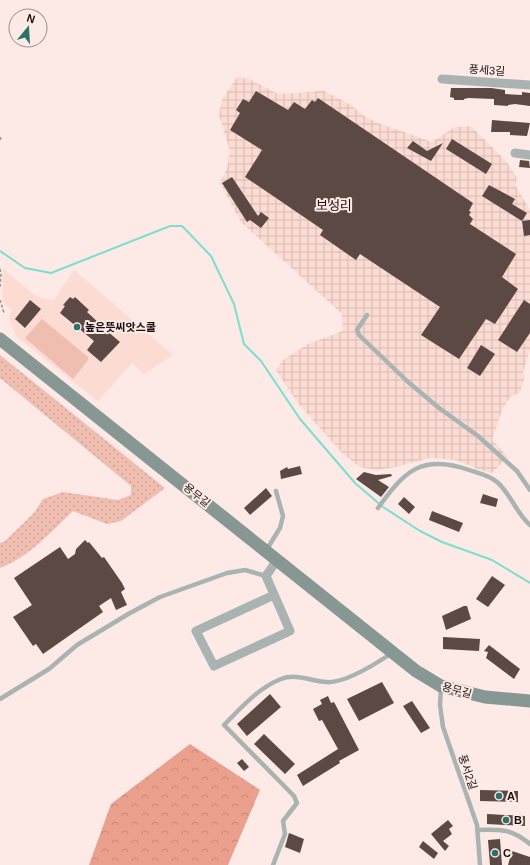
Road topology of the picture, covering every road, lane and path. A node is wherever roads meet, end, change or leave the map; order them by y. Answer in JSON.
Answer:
{"nodes":[{"id":1,"x":442,"y":79,"type":"dead end"},
{"id":2,"x":530,"y":85,"type":"edge"},
{"id":3,"x":515,"y":153,"type":"dead end"},
{"id":4,"x":530,"y":155,"type":"edge"},
{"id":5,"x":0,"y":269,"type":"edge"},
{"id":6,"x":0,"y":287,"type":"edge"},
{"id":7,"x":0,"y":300,"type":"edge"},
{"id":8,"x":4,"y":313,"type":"dead end"},
{"id":9,"x":367,"y":315,"type":"dead end"},
{"id":10,"x":0,"y":338,"type":"edge"},
{"id":11,"x":530,"y":490,"type":"edge"},
{"id":12,"x":276,"y":491,"type":"dead end"},
{"id":13,"x":378,"y":507,"type":"dead end"},
{"id":14,"x":530,"y":525,"type":"edge"},
{"id":15,"x":266,"y":551,"type":"junction"},
{"id":16,"x":277,"y":560,"type":"junction"},
{"id":17,"x":266,"y":576,"type":"junction"},
{"id":18,"x":274,"y":595,"type":"junction"},
{"id":19,"x":393,"y":652,"type":"junction"},
{"id":20,"x":441,"y":686,"type":"junction"},
{"id":21,"x":0,"y":699,"type":"edge"},
{"id":22,"x":530,"y":701,"type":"edge"},
{"id":23,"x":477,"y":830,"type":"junction"},
{"id":24,"x":530,"y":844,"type":"edge"},
{"id":25,"x":273,"y":865,"type":"edge"},
{"id":26,"x":480,"y":865,"type":"edge"}],
"edges":[{"from":1,"to":2,"type":"street","name":"풍세3길"},
{"from":3,"to":4,"type":"street"},
{"from":5,"to":6,"type":"path"},
{"from":7,"to":8,"type":"path"},
{"from":9,"to":11,"type":"lane"},
{"from":10,"to":15,"type":"street","name":"용무길"},
{"from":12,"to":15,"type":"lane"},
{"from":13,"to":14,"type":"lane"},
{"from":15,"to":16,"type":"street","name":"용무길"},
{"from":16,"to":17,"type":"street"},
{"from":16,"to":19,"type":"street","name":"용무길"},
{"from":17,"to":18,"type":"street"},
{"from":17,"to":21,"type":"lane"},
{"from":18,"to":18,"type":"street"},
{"from":19,"to":20,"type":"street","name":"용무길"},
{"from":19,"to":25,"type":"lane"},
{"from":20,"to":22,"type":"street","name":"용무길"},
{"from":20,"to":23,"type":"lane","name":"풍서2길"},
{"from":23,"to":24,"type":"lane"},
{"from":23,"to":26,"type":"lane","name":"풍서2길"}]}
